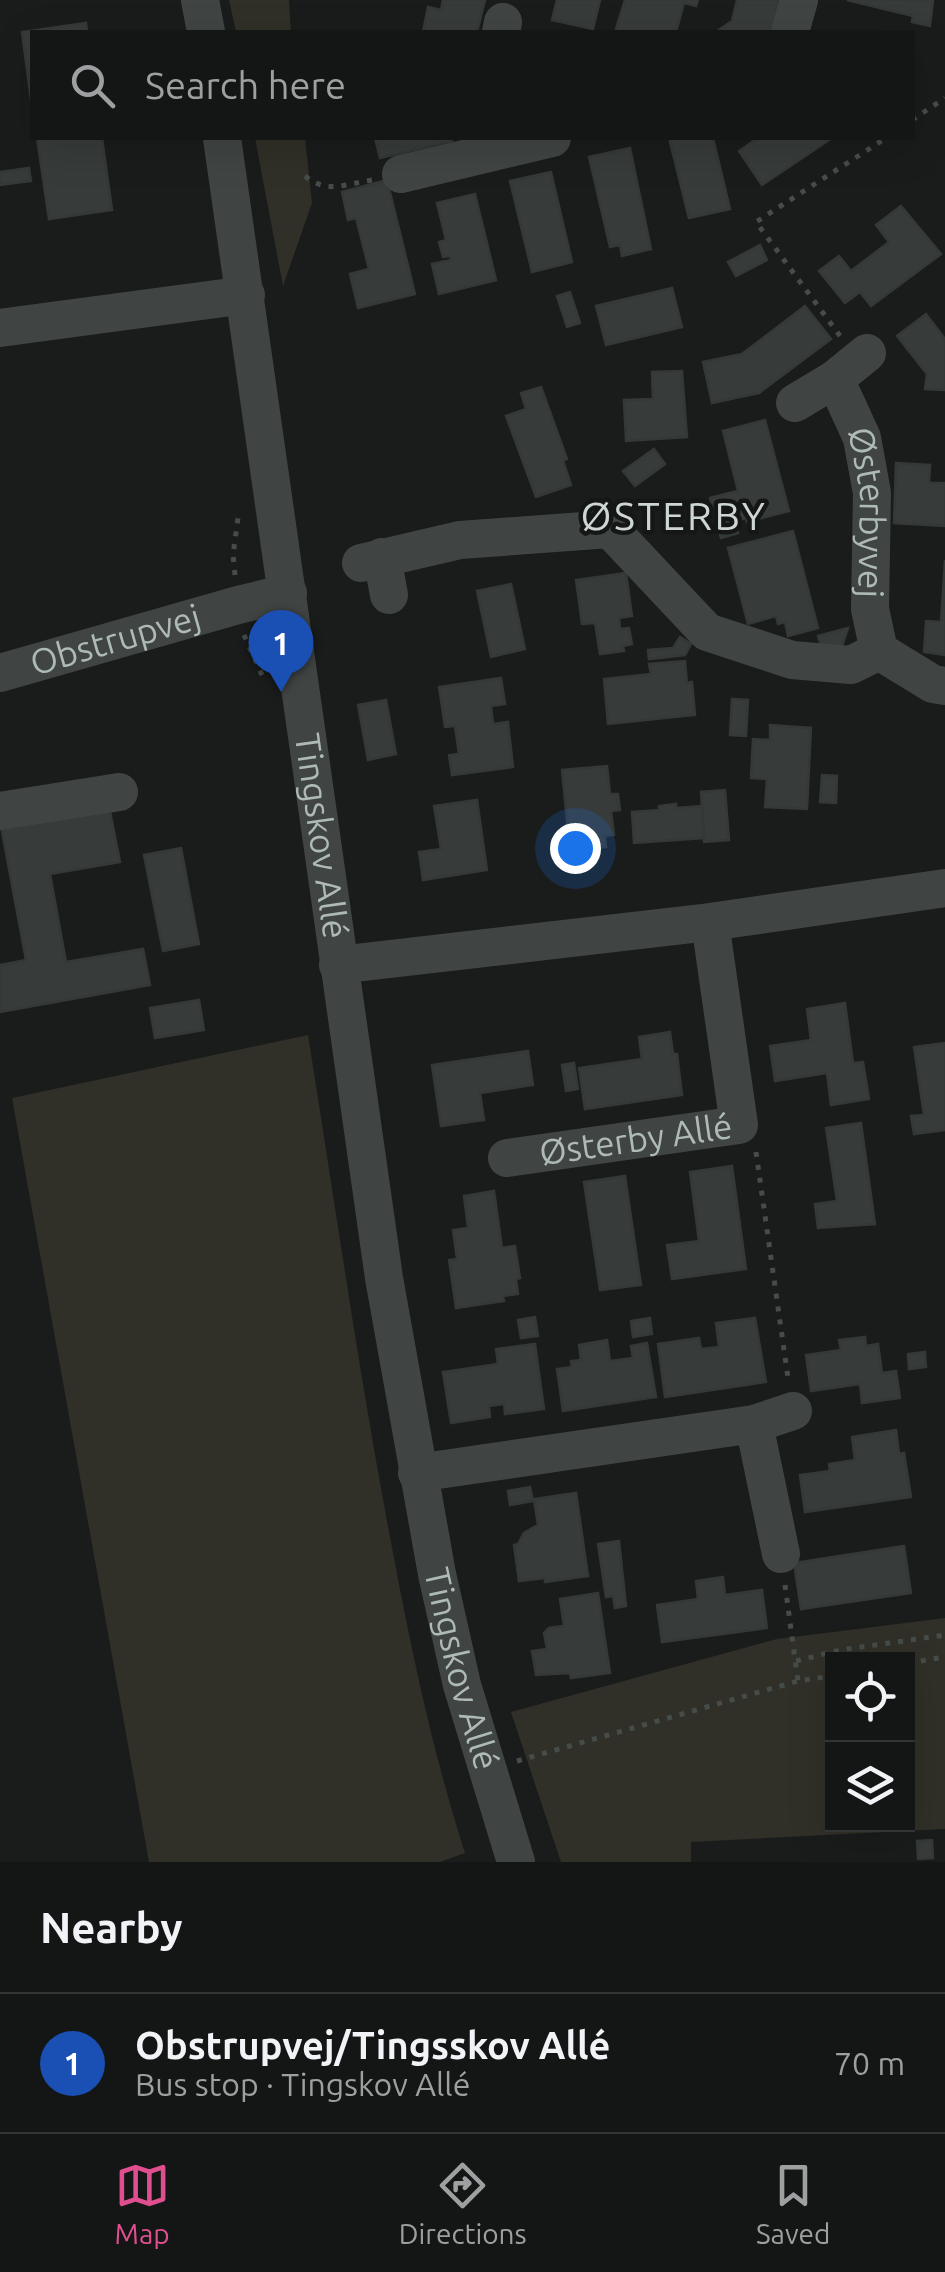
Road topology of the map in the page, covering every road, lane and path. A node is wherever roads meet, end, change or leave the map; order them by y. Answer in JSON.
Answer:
{"nodes":[{"id":1,"x":200,"y":0,"type":"edge"},
{"id":2,"x":799,"y":0,"type":"edge"},
{"id":3,"x":206,"y":30,"type":"edge"},
{"id":4,"x":791,"y":30,"type":"edge"},
{"id":5,"x":945,"y":98,"type":"edge"},
{"id":6,"x":915,"y":118,"type":"edge"},
{"id":7,"x":222,"y":140,"type":"edge"},
{"id":8,"x":535,"y":140,"type":"edge"},
{"id":9,"x":883,"y":140,"type":"edge"},
{"id":10,"x":477,"y":147,"type":"edge"},
{"id":11,"x":400,"y":174,"type":"joint"},
{"id":12,"x":305,"y":176,"type":"dead end"},
{"id":13,"x":246,"y":296,"type":"junction"},
{"id":14,"x":0,"y":328,"type":"edge"},
{"id":15,"x":854,"y":364,"type":"junction"},
{"id":16,"x":796,"y":403,"type":"dead end"},
{"id":17,"x":288,"y":593,"type":"junction"},
{"id":18,"x":389,"y":594,"type":"dead end"},
{"id":19,"x":880,"y":650,"type":"junction"},
{"id":20,"x":0,"y":673,"type":"edge"},
{"id":21,"x":945,"y":686,"type":"edge"},
{"id":22,"x":120,"y":792,"type":"dead end"},
{"id":23,"x":0,"y":812,"type":"edge"},
{"id":24,"x":945,"y":888,"type":"edge"},
{"id":25,"x":710,"y":922,"type":"junction"},
{"id":26,"x":338,"y":966,"type":"junction"},
{"id":27,"x":739,"y":1125,"type":"junction"},
{"id":28,"x":507,"y":1158,"type":"dead end"},
{"id":29,"x":793,"y":1411,"type":"joint"},
{"id":30,"x":754,"y":1424,"type":"junction"},
{"id":31,"x":417,"y":1472,"type":"junction"},
{"id":32,"x":780,"y":1554,"type":"joint"},
{"id":33,"x":945,"y":1635,"type":"edge"},
{"id":34,"x":945,"y":1657,"type":"edge"},
{"id":35,"x":796,"y":1661,"type":"junction"},
{"id":36,"x":915,"y":1662,"type":"edge"},
{"id":37,"x":825,"y":1677,"type":"edge"},
{"id":38,"x":798,"y":1681,"type":"junction"},
{"id":39,"x":488,"y":1770,"type":"junction"},
{"id":40,"x":516,"y":1862,"type":"edge"}],
"edges":[{"from":1,"to":3,"type":"street"},
{"from":2,"to":4,"type":"street"},
{"from":5,"to":6,"type":"path"},
{"from":7,"to":13,"type":"street","name":"Tingskov Allé"},
{"from":8,"to":10,"type":"street"},
{"from":9,"to":15,"type":"path"},
{"from":10,"to":11,"type":"street"},
{"from":11,"to":12,"type":"path"},
{"from":13,"to":14,"type":"street"},
{"from":13,"to":17,"type":"street","name":"Tingskov Allé"},
{"from":15,"to":16,"type":"street","name":"Østerbyvej"},
{"from":15,"to":19,"type":"street","name":"Østerbyvej"},
{"from":17,"to":20,"type":"street","name":"Obstrupvej"},
{"from":17,"to":26,"type":"street","name":"Tingskov Allé"},
{"from":18,"to":19,"type":"street","name":"Østerbyvej"},
{"from":19,"to":21,"type":"street","name":"Østerbyvej"},
{"from":22,"to":23,"type":"street"},
{"from":24,"to":25,"type":"street"},
{"from":25,"to":26,"type":"street"},
{"from":25,"to":27,"type":"street","name":"Østerby Allé"},
{"from":26,"to":31,"type":"street","name":"Tingskov Allé"},
{"from":27,"to":28,"type":"street","name":"Østerby Allé"},
{"from":27,"to":29,"type":"path"},
{"from":29,"to":30,"type":"street"},
{"from":30,"to":31,"type":"street"},
{"from":30,"to":32,"type":"street"},
{"from":31,"to":39,"type":"street","name":"Tingskov Allé"},
{"from":32,"to":35,"type":"path"},
{"from":33,"to":35,"type":"path"},
{"from":34,"to":36,"type":"path"},
{"from":35,"to":38,"type":"path"},
{"from":37,"to":38,"type":"path"},
{"from":38,"to":39,"type":"path"},
{"from":39,"to":40,"type":"street","name":"Tingskov Allé"}]}
